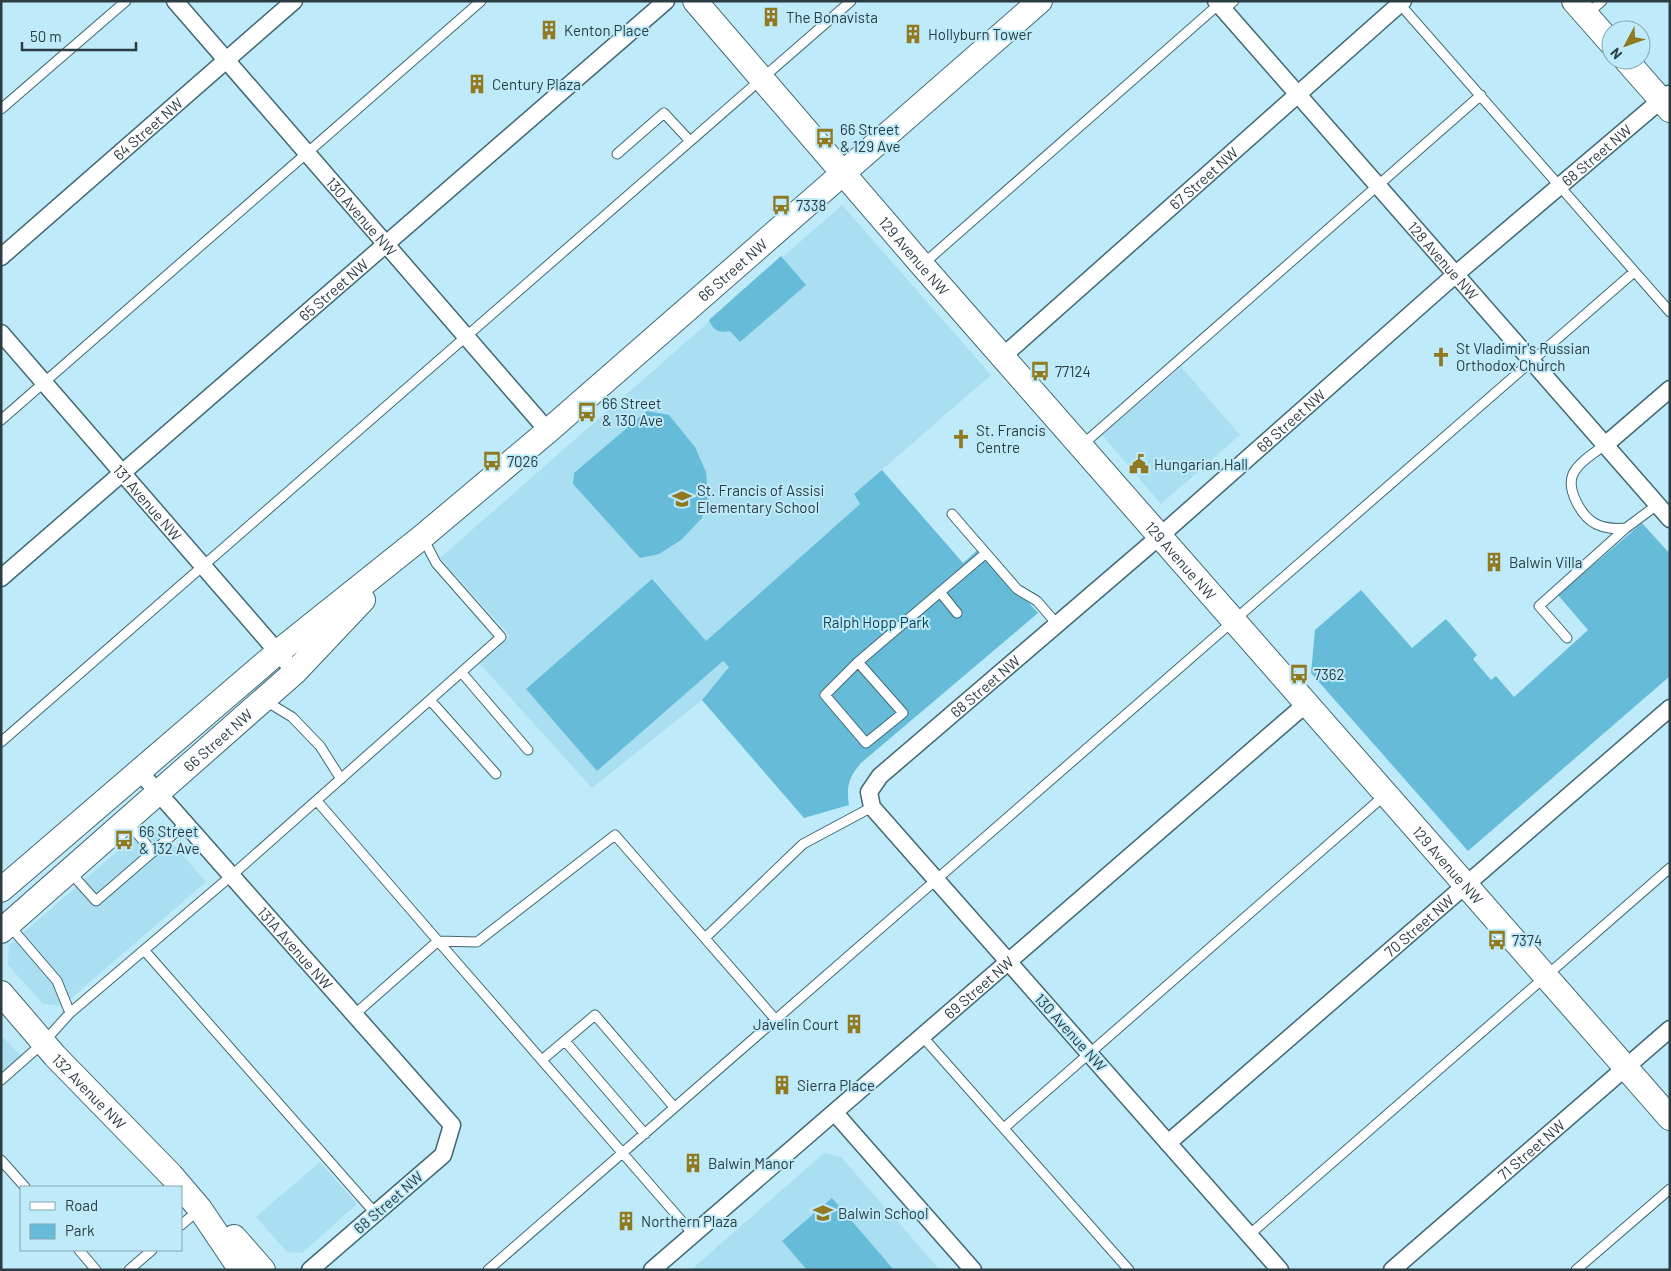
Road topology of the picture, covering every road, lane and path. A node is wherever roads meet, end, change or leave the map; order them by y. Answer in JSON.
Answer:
{"nodes":[{"id":1,"x":126,"y":1,"type":"edge"},
{"id":2,"x":175,"y":1,"type":"edge"},
{"id":3,"x":294,"y":1,"type":"edge"},
{"id":4,"x":481,"y":1,"type":"edge"},
{"id":5,"x":666,"y":1,"type":"edge"},
{"id":6,"x":695,"y":1,"type":"edge"},
{"id":7,"x":851,"y":1,"type":"edge"},
{"id":8,"x":1040,"y":1,"type":"edge"},
{"id":9,"x":1400,"y":2,"type":"edge"},
{"id":10,"x":1223,"y":4,"type":"edge"},
{"id":11,"x":1587,"y":6,"type":"edge"},
{"id":12,"x":1601,"y":28,"type":"edge"},
{"id":13,"x":226,"y":60,"type":"junction"},
{"id":14,"x":1636,"y":70,"type":"edge"},
{"id":15,"x":762,"y":78,"type":"junction"},
{"id":16,"x":1298,"y":94,"type":"junction"},
{"id":17,"x":1481,"y":96,"type":"junction"},
{"id":18,"x":1667,"y":101,"type":"edge"},
{"id":19,"x":1,"y":109,"type":"edge"},
{"id":20,"x":690,"y":141,"type":"junction"},
{"id":21,"x":307,"y":154,"type":"junction"},
{"id":22,"x":616,"y":154,"type":"dead end"},
{"id":23,"x":845,"y":173,"type":"junction"},
{"id":24,"x":1378,"y":185,"type":"junction"},
{"id":25,"x":1561,"y":186,"type":"junction"},
{"id":26,"x":387,"y":246,"type":"junction"},
{"id":27,"x":1,"y":257,"type":"edge"},
{"id":28,"x":922,"y":265,"type":"junction"},
{"id":29,"x":1634,"y":272,"type":"junction"},
{"id":30,"x":1456,"y":274,"type":"junction"},
{"id":31,"x":1670,"y":312,"type":"edge"},
{"id":32,"x":1,"y":333,"type":"edge"},
{"id":33,"x":466,"y":337,"type":"junction"},
{"id":34,"x":1003,"y":356,"type":"junction"},
{"id":35,"x":1532,"y":363,"type":"junction"},
{"id":36,"x":44,"y":383,"type":"junction"},
{"id":37,"x":1670,"y":389,"type":"edge"},
{"id":38,"x":1,"y":420,"type":"edge"},
{"id":39,"x":548,"y":431,"type":"junction"},
{"id":40,"x":1605,"y":445,"type":"junction"},
{"id":41,"x":1081,"y":446,"type":"junction"},
{"id":42,"x":122,"y":473,"type":"junction"},
{"id":43,"x":1657,"y":505,"type":"junction"},
{"id":44,"x":952,"y":514,"type":"dead end"},
{"id":45,"x":1670,"y":519,"type":"edge"},
{"id":46,"x":1626,"y":528,"type":"junction"},
{"id":47,"x":1160,"y":536,"type":"junction"},
{"id":48,"x":422,"y":537,"type":"junction"},
{"id":49,"x":986,"y":552,"type":"junction"},
{"id":50,"x":203,"y":566,"type":"junction"},
{"id":51,"x":1,"y":578,"type":"edge"},
{"id":52,"x":940,"y":592,"type":"junction"},
{"id":53,"x":957,"y":613,"type":"dead end"},
{"id":54,"x":1233,"y":619,"type":"junction"},
{"id":55,"x":1056,"y":623,"type":"junction"},
{"id":56,"x":1567,"y":638,"type":"dead end"},
{"id":57,"x":278,"y":652,"type":"junction"},
{"id":58,"x":858,"y":662,"type":"junction"},
{"id":59,"x":294,"y":672,"type":"junction"},
{"id":60,"x":462,"y":673,"type":"junction"},
{"id":61,"x":264,"y":699,"type":"junction"},
{"id":62,"x":430,"y":700,"type":"junction"},
{"id":63,"x":1306,"y":704,"type":"junction"},
{"id":64,"x":1670,"y":708,"type":"edge"},
{"id":65,"x":1,"y":742,"type":"edge"},
{"id":66,"x":528,"y":750,"type":"dead end"},
{"id":67,"x":139,"y":771,"type":"junction"},
{"id":68,"x":496,"y":774,"type":"dead end"},
{"id":69,"x":341,"y":779,"type":"junction"},
{"id":70,"x":158,"y":793,"type":"junction"},
{"id":71,"x":1386,"y":795,"type":"junction"},
{"id":72,"x":871,"y":799,"type":"junction"},
{"id":73,"x":316,"y":800,"type":"junction"},
{"id":74,"x":126,"y":821,"type":"junction"},
{"id":75,"x":185,"y":824,"type":"junction"},
{"id":76,"x":153,"y":852,"type":"junction"},
{"id":77,"x":1670,"y":868,"type":"edge"},
{"id":78,"x":70,"y":871,"type":"junction"},
{"id":79,"x":231,"y":876,"type":"junction"},
{"id":80,"x":936,"y":880,"type":"junction"},
{"id":81,"x":1465,"y":887,"type":"junction"},
{"id":82,"x":1,"y":890,"type":"edge"},
{"id":83,"x":5,"y":928,"type":"edge"},
{"id":84,"x":705,"y":938,"type":"junction"},
{"id":85,"x":438,"y":941,"type":"junction"},
{"id":86,"x":144,"y":950,"type":"junction"},
{"id":87,"x":1008,"y":961,"type":"junction"},
{"id":88,"x":1545,"y":977,"type":"junction"},
{"id":89,"x":1,"y":993,"type":"edge"},
{"id":90,"x":70,"y":1014,"type":"junction"},
{"id":91,"x":354,"y":1015,"type":"junction"},
{"id":92,"x":776,"y":1020,"type":"junction"},
{"id":93,"x":1670,"y":1028,"type":"edge"},
{"id":94,"x":922,"y":1036,"type":"junction"},
{"id":95,"x":565,"y":1041,"type":"junction"},
{"id":96,"x":44,"y":1043,"type":"junction"},
{"id":97,"x":1090,"y":1053,"type":"junction"},
{"id":98,"x":542,"y":1060,"type":"junction"},
{"id":99,"x":1626,"y":1068,"type":"junction"},
{"id":100,"x":1,"y":1080,"type":"edge"},
{"id":101,"x":674,"y":1108,"type":"junction"},
{"id":102,"x":835,"y":1113,"type":"junction"},
{"id":103,"x":1670,"y":1118,"type":"edge"},
{"id":104,"x":452,"y":1125,"type":"joint"},
{"id":105,"x":1004,"y":1128,"type":"junction"},
{"id":106,"x":645,"y":1134,"type":"junction"},
{"id":107,"x":1168,"y":1143,"type":"junction"},
{"id":108,"x":623,"y":1153,"type":"junction"},
{"id":109,"x":1,"y":1160,"type":"edge"},
{"id":110,"x":24,"y":1186,"type":"edge"},
{"id":111,"x":180,"y":1186,"type":"edge"},
{"id":112,"x":182,"y":1188,"type":"edge"},
{"id":113,"x":1670,"y":1188,"type":"edge"},
{"id":114,"x":200,"y":1209,"type":"junction"},
{"id":115,"x":376,"y":1213,"type":"junction"},
{"id":116,"x":182,"y":1224,"type":"edge"},
{"id":117,"x":693,"y":1234,"type":"junction"},
{"id":118,"x":1249,"y":1235,"type":"junction"},
{"id":119,"x":80,"y":1251,"type":"edge"},
{"id":120,"x":151,"y":1251,"type":"edge"},
{"id":121,"x":96,"y":1270,"type":"edge"},
{"id":122,"x":129,"y":1270,"type":"edge"},
{"id":123,"x":241,"y":1270,"type":"edge"},
{"id":124,"x":263,"y":1270,"type":"edge"},
{"id":125,"x":310,"y":1270,"type":"edge"},
{"id":126,"x":488,"y":1270,"type":"edge"},
{"id":127,"x":652,"y":1270,"type":"edge"},
{"id":128,"x":973,"y":1270,"type":"edge"},
{"id":129,"x":1128,"y":1270,"type":"edge"},
{"id":130,"x":1280,"y":1270,"type":"edge"},
{"id":131,"x":1392,"y":1270,"type":"edge"},
{"id":132,"x":1576,"y":1270,"type":"edge"}],
"edges":[{"from":1,"to":19,"type":"lane"},
{"from":2,"to":13,"type":"street","name":"130 Avenue NW"},
{"from":3,"to":13,"type":"street","name":"64 Street NW"},
{"from":4,"to":21,"type":"lane"},
{"from":5,"to":26,"type":"street","name":"65 Street NW"},
{"from":6,"to":15,"type":"street","name":"129 Avenue NW"},
{"from":7,"to":15,"type":"lane"},
{"from":8,"to":23,"type":"street","name":"66 Street NW"},
{"from":9,"to":16,"type":"street","name":"67 Street NW"},
{"from":9,"to":17,"type":"lane"},
{"from":10,"to":16,"type":"street","name":"128 Avenue NW"},
{"from":10,"to":28,"type":"lane"},
{"from":11,"to":12,"type":"street"},
{"from":13,"to":21,"type":"street","name":"130 Avenue NW"},
{"from":13,"to":27,"type":"street","name":"64 Street NW"},
{"from":14,"to":18,"type":"street"},
{"from":15,"to":20,"type":"lane"},
{"from":15,"to":23,"type":"street","name":"129 Avenue NW"},
{"from":16,"to":24,"type":"street","name":"128 Avenue NW"},
{"from":16,"to":34,"type":"street","name":"67 Street NW"},
{"from":17,"to":24,"type":"lane"},
{"from":17,"to":25,"type":"lane"},
{"from":18,"to":25,"type":"street","name":"68 Street NW"},
{"from":20,"to":22,"type":"lane"},
{"from":20,"to":33,"type":"lane"},
{"from":21,"to":26,"type":"street","name":"130 Avenue NW"},
{"from":21,"to":36,"type":"lane"},
{"from":23,"to":28,"type":"street","name":"129 Avenue NW"},
{"from":23,"to":39,"type":"street","name":"66 Street NW"},
{"from":24,"to":30,"type":"street","name":"128 Avenue NW"},
{"from":24,"to":41,"type":"lane"},
{"from":25,"to":29,"type":"lane"},
{"from":25,"to":30,"type":"street","name":"68 Street NW"},
{"from":26,"to":33,"type":"street","name":"130 Avenue NW"},
{"from":26,"to":42,"type":"street","name":"65 Street NW"},
{"from":28,"to":34,"type":"street","name":"129 Avenue NW"},
{"from":29,"to":31,"type":"lane"},
{"from":29,"to":35,"type":"lane"},
{"from":30,"to":35,"type":"street","name":"128 Avenue NW"},
{"from":30,"to":47,"type":"street","name":"68 Street NW"},
{"from":32,"to":36,"type":"street","name":"131 Avenue NW"},
{"from":33,"to":39,"type":"street","name":"130 Avenue NW"},
{"from":33,"to":50,"type":"lane"},
{"from":34,"to":41,"type":"street","name":"129 Avenue NW"},
{"from":35,"to":40,"type":"street","name":"128 Avenue NW"},
{"from":35,"to":54,"type":"lane"},
{"from":36,"to":38,"type":"lane"},
{"from":36,"to":42,"type":"street","name":"131 Avenue NW"},
{"from":37,"to":40,"type":"street"},
{"from":39,"to":48,"type":"street","name":"66 Street NW"},
{"from":40,"to":43,"type":"street","name":"128 Avenue NW"},
{"from":40,"to":46,"type":"lane"},
{"from":41,"to":47,"type":"street","name":"129 Avenue NW"},
{"from":42,"to":50,"type":"street","name":"131 Avenue NW"},
{"from":42,"to":51,"type":"street","name":"65 Street NW"},
{"from":43,"to":45,"type":"street","name":"128 Avenue NW"},
{"from":43,"to":46,"type":"lane"},
{"from":44,"to":49,"type":"lane"},
{"from":46,"to":56,"type":"lane"},
{"from":47,"to":54,"type":"street","name":"129 Avenue NW"},
{"from":47,"to":55,"type":"street","name":"68 Street NW"},
{"from":48,"to":57,"type":"street","name":"66 Street NW"},
{"from":48,"to":59,"type":"street","name":"66 Street NW"},
{"from":48,"to":60,"type":"lane"},
{"from":49,"to":52,"type":"lane"},
{"from":49,"to":55,"type":"lane"},
{"from":50,"to":57,"type":"street","name":"131 Avenue NW"},
{"from":50,"to":65,"type":"lane"},
{"from":52,"to":53,"type":"lane"},
{"from":52,"to":58,"type":"lane"},
{"from":54,"to":63,"type":"street","name":"129 Avenue NW"},
{"from":54,"to":80,"type":"lane"},
{"from":55,"to":72,"type":"street","name":"68 Street NW"},
{"from":57,"to":59,"type":"street","name":"131 Avenue NW"},
{"from":57,"to":67,"type":"street","name":"66 Street NW"},
{"from":58,"to":58,"type":"lane"},
{"from":59,"to":61,"type":"street","name":"66 Street NW"},
{"from":60,"to":62,"type":"lane"},
{"from":60,"to":66,"type":"lane"},
{"from":61,"to":69,"type":"lane"},
{"from":61,"to":70,"type":"street","name":"66 Street NW"},
{"from":62,"to":68,"type":"lane"},
{"from":62,"to":69,"type":"lane"},
{"from":63,"to":71,"type":"street","name":"129 Avenue NW"},
{"from":63,"to":87,"type":"street","name":"69 Street NW"},
{"from":64,"to":81,"type":"street","name":"70 Street NW"},
{"from":67,"to":70,"type":"street","name":"131A Avenue NW"},
{"from":67,"to":82,"type":"street","name":"66 Street NW"},
{"from":69,"to":73,"type":"lane"},
{"from":70,"to":74,"type":"street","name":"66 Street NW"},
{"from":70,"to":75,"type":"street","name":"131A Avenue NW"},
{"from":71,"to":81,"type":"street","name":"129 Avenue NW"},
{"from":71,"to":97,"type":"lane"},
{"from":72,"to":80,"type":"street","name":"130 Avenue NW"},
{"from":72,"to":84,"type":"lane"},
{"from":73,"to":79,"type":"lane"},
{"from":73,"to":85,"type":"lane"},
{"from":74,"to":76,"type":"lane"},
{"from":74,"to":78,"type":"street","name":"66 Street NW"},
{"from":75,"to":76,"type":"lane"},
{"from":75,"to":79,"type":"street","name":"131A Avenue NW"},
{"from":76,"to":78,"type":"lane"},
{"from":77,"to":88,"type":"lane"},
{"from":78,"to":83,"type":"street","name":"66 Street NW"},
{"from":79,"to":86,"type":"lane"},
{"from":79,"to":91,"type":"street","name":"131A Avenue NW"},
{"from":80,"to":87,"type":"street","name":"130 Avenue NW"},
{"from":80,"to":92,"type":"lane"},
{"from":81,"to":88,"type":"street","name":"129 Avenue NW"},
{"from":81,"to":107,"type":"street","name":"70 Street NW"},
{"from":83,"to":90,"type":"lane"},
{"from":84,"to":85,"type":"lane"},
{"from":84,"to":92,"type":"lane"},
{"from":85,"to":91,"type":"lane"},
{"from":85,"to":98,"type":"lane"},
{"from":86,"to":90,"type":"lane"},
{"from":86,"to":115,"type":"lane"},
{"from":87,"to":94,"type":"street","name":"69 Street NW"},
{"from":87,"to":97,"type":"street","name":"130 Avenue NW"},
{"from":88,"to":99,"type":"street","name":"129 Avenue NW"},
{"from":88,"to":118,"type":"lane"},
{"from":89,"to":96,"type":"street","name":"132 Avenue NW"},
{"from":90,"to":96,"type":"lane"},
{"from":91,"to":104,"type":"street","name":"131A Avenue NW"},
{"from":92,"to":101,"type":"lane"},
{"from":93,"to":99,"type":"street","name":"71 Street NW"},
{"from":94,"to":102,"type":"street","name":"69 Street NW"},
{"from":94,"to":105,"type":"lane"},
{"from":95,"to":98,"type":"lane"},
{"from":95,"to":101,"type":"lane"},
{"from":95,"to":106,"type":"lane"},
{"from":96,"to":100,"type":"lane"},
{"from":96,"to":111,"type":"street","name":"132 Avenue NW"},
{"from":97,"to":105,"type":"lane"},
{"from":97,"to":107,"type":"street","name":"130 Avenue NW"},
{"from":98,"to":108,"type":"lane"},
{"from":99,"to":103,"type":"street","name":"129 Avenue NW"},
{"from":99,"to":131,"type":"street","name":"71 Street NW"},
{"from":101,"to":106,"type":"lane"},
{"from":102,"to":117,"type":"street","name":"69 Street NW"},
{"from":102,"to":128,"type":"street"},
{"from":104,"to":115,"type":"street","name":"68 Street NW"},
{"from":105,"to":129,"type":"lane"},
{"from":106,"to":108,"type":"lane"},
{"from":107,"to":118,"type":"street","name":"130 Avenue NW"},
{"from":108,"to":117,"type":"lane"},
{"from":108,"to":126,"type":"lane"},
{"from":109,"to":110,"type":"lane"},
{"from":112,"to":114,"type":"street","name":"132 Avenue NW"},
{"from":113,"to":132,"type":"lane"},
{"from":114,"to":116,"type":"lane"},
{"from":114,"to":123,"type":"street","name":"132 Avenue NW"},
{"from":114,"to":124,"type":"street","name":"132 Avenue NW"},
{"from":115,"to":125,"type":"street","name":"68 Street NW"},
{"from":117,"to":127,"type":"street","name":"69 Street NW"},
{"from":118,"to":130,"type":"street","name":"130 Avenue NW"},
{"from":119,"to":121,"type":"lane"},
{"from":120,"to":122,"type":"lane"}]}
